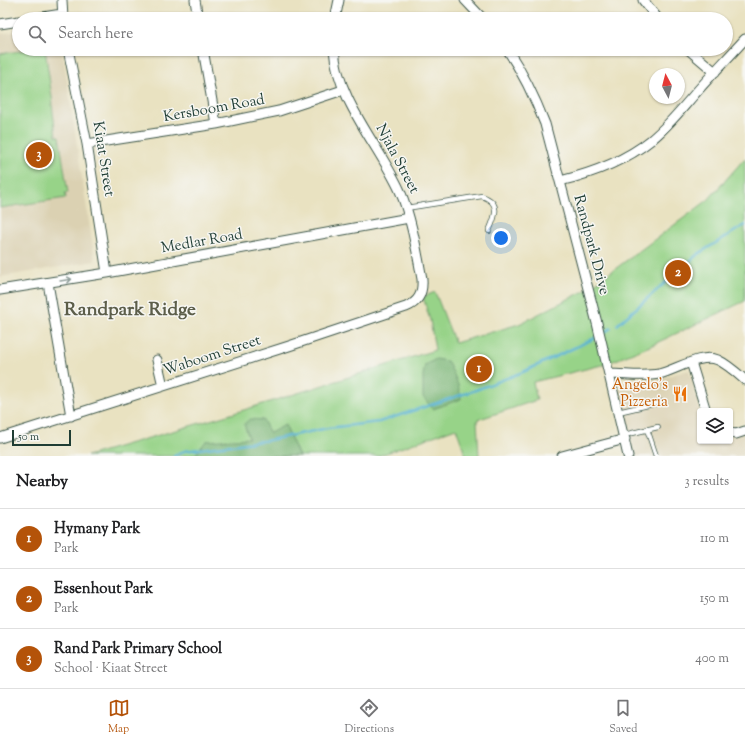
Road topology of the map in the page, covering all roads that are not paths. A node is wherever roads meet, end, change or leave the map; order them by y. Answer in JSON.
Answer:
{"nodes":[{"id":1,"x":62,"y":0,"type":"edge"},
{"id":2,"x":195,"y":0,"type":"edge"},
{"id":3,"x":339,"y":0,"type":"edge"},
{"id":4,"x":465,"y":0,"type":"edge"},
{"id":5,"x":643,"y":0,"type":"edge"},
{"id":6,"x":62,"y":12,"type":"edge"},
{"id":7,"x":197,"y":12,"type":"edge"},
{"id":8,"x":336,"y":12,"type":"edge"},
{"id":9,"x":476,"y":12,"type":"edge"},
{"id":10,"x":652,"y":12,"type":"edge"},
{"id":11,"x":12,"y":22,"type":"edge"},
{"id":12,"x":0,"y":24,"type":"edge"},
{"id":13,"x":745,"y":39,"type":"edge"},
{"id":14,"x":733,"y":52,"type":"edge"},
{"id":15,"x":69,"y":56,"type":"edge"},
{"id":16,"x":204,"y":56,"type":"edge"},
{"id":17,"x":335,"y":56,"type":"edge"},
{"id":18,"x":511,"y":56,"type":"edge"},
{"id":19,"x":696,"y":56,"type":"edge"},
{"id":20,"x":730,"y":56,"type":"edge"},
{"id":21,"x":715,"y":72,"type":"junction"},
{"id":22,"x":343,"y":90,"type":"junction"},
{"id":23,"x":216,"y":124,"type":"junction"},
{"id":24,"x":87,"y":144,"type":"junction"},
{"id":25,"x":560,"y":181,"type":"junction"},
{"id":26,"x":406,"y":208,"type":"junction"},
{"id":27,"x":409,"y":218,"type":"junction"},
{"id":28,"x":489,"y":231,"type":"dead end"},
{"id":29,"x":107,"y":273,"type":"junction"},
{"id":30,"x":48,"y":283,"type":"junction"},
{"id":31,"x":422,"y":287,"type":"joint"},
{"id":32,"x":0,"y":290,"type":"edge"},
{"id":33,"x":156,"y":360,"type":"dead end"},
{"id":34,"x":691,"y":362,"type":"junction"},
{"id":35,"x":609,"y":374,"type":"junction"},
{"id":36,"x":745,"y":380,"type":"edge"},
{"id":37,"x":163,"y":386,"type":"junction"},
{"id":38,"x":661,"y":402,"type":"dead end"},
{"id":39,"x":705,"y":408,"type":"edge"},
{"id":40,"x":618,"y":412,"type":"junction"},
{"id":41,"x":71,"y":416,"type":"junction"},
{"id":42,"x":658,"y":427,"type":"dead end"},
{"id":43,"x":647,"y":429,"type":"junction"},
{"id":44,"x":745,"y":431,"type":"edge"},
{"id":45,"x":733,"y":434,"type":"edge"},
{"id":46,"x":624,"y":437,"type":"junction"},
{"id":47,"x":0,"y":438,"type":"edge"},
{"id":48,"x":562,"y":456,"type":"edge"},
{"id":49,"x":628,"y":456,"type":"edge"},
{"id":50,"x":656,"y":456,"type":"edge"}],
"edges":[{"from":1,"to":6,"type":"street"},
{"from":2,"to":7,"type":"street"},
{"from":3,"to":8,"type":"street"},
{"from":4,"to":9,"type":"street"},
{"from":5,"to":10,"type":"street"},
{"from":11,"to":12,"type":"street"},
{"from":13,"to":14,"type":"street"},
{"from":15,"to":24,"type":"street","name":"Kiaat Street"},
{"from":16,"to":23,"type":"street"},
{"from":17,"to":22,"type":"street","name":"Njala Street"},
{"from":18,"to":25,"type":"street","name":"Randpark Drive"},
{"from":19,"to":21,"type":"street"},
{"from":20,"to":21,"type":"street"},
{"from":21,"to":25,"type":"street"},
{"from":22,"to":23,"type":"street","name":"Kersboom Road"},
{"from":22,"to":26,"type":"street","name":"Njala Street"},
{"from":23,"to":24,"type":"street","name":"Kersboom Road"},
{"from":24,"to":29,"type":"street","name":"Kiaat Street"},
{"from":25,"to":35,"type":"street","name":"Randpark Drive"},
{"from":26,"to":27,"type":"street","name":"Njala Street"},
{"from":26,"to":28,"type":"lane"},
{"from":27,"to":29,"type":"street","name":"Medlar Road"},
{"from":27,"to":31,"type":"street","name":"Njala Street"},
{"from":30,"to":29,"type":"street","name":"Medlar Road","one_way":true},
{"from":30,"to":32,"type":"street","name":"Medlar Road"},
{"from":30,"to":41,"type":"street"},
{"from":31,"to":37,"type":"street","name":"Waboom Street"},
{"from":33,"to":37,"type":"street"},
{"from":34,"to":35,"type":"street"},
{"from":34,"to":36,"type":"street"},
{"from":34,"to":39,"type":"street"},
{"from":35,"to":40,"type":"street","name":"Randpark Drive"},
{"from":37,"to":41,"type":"street","name":"Waboom Street"},
{"from":38,"to":40,"type":"lane"},
{"from":40,"to":46,"type":"street","name":"Randpark Drive"},
{"from":41,"to":47,"type":"street","name":"Waboom Street"},
{"from":42,"to":43,"type":"lane"},
{"from":43,"to":46,"type":"lane"},
{"from":43,"to":50,"type":"lane"},
{"from":44,"to":45,"type":"street"},
{"from":46,"to":48,"type":"street"},
{"from":46,"to":49,"type":"street","name":"Randpark Drive"}]}
